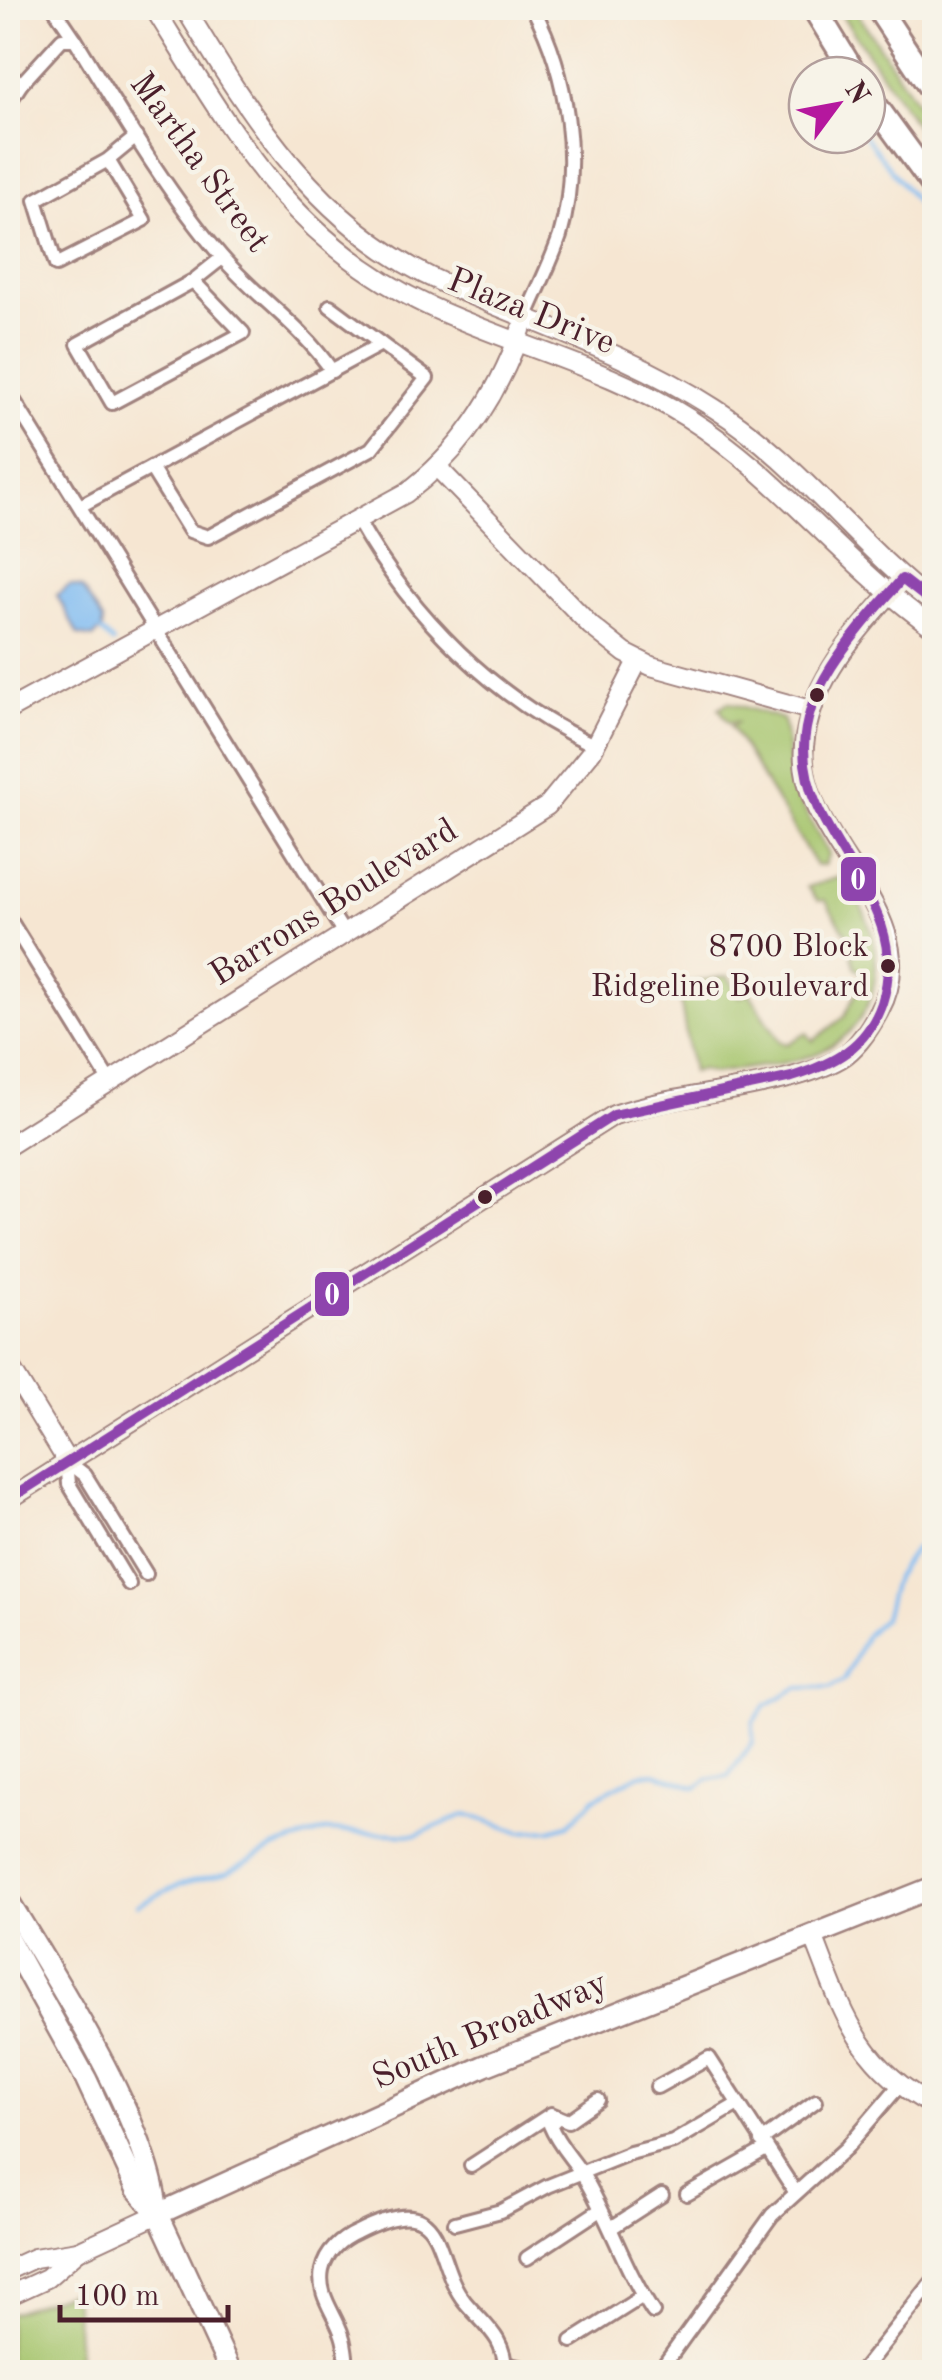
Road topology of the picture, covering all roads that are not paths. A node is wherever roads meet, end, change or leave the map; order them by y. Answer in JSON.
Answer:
{"nodes":[{"id":1,"x":54,"y":8,"type":"edge"},
{"id":2,"x":154,"y":8,"type":"edge"},
{"id":3,"x":185,"y":8,"type":"edge"},
{"id":4,"x":532,"y":8,"type":"edge"},
{"id":5,"x":814,"y":8,"type":"edge"},
{"id":6,"x":878,"y":8,"type":"edge"},
{"id":7,"x":890,"y":8,"type":"edge"},
{"id":8,"x":75,"y":39,"type":"junction"},
{"id":9,"x":843,"y":55,"type":"edge"},
{"id":10,"x":8,"y":72,"type":"edge"},
{"id":11,"x":934,"y":81,"type":"edge"},
{"id":12,"x":22,"y":84,"type":"junction"},
{"id":13,"x":934,"y":93,"type":"edge"},
{"id":14,"x":8,"y":104,"type":"edge"},
{"id":15,"x":887,"y":121,"type":"edge"},
{"id":16,"x":136,"y":137,"type":"junction"},
{"id":17,"x":108,"y":160,"type":"junction"},
{"id":18,"x":934,"y":186,"type":"edge"},
{"id":19,"x":222,"y":258,"type":"junction"},
{"id":20,"x":193,"y":281,"type":"junction"},
{"id":21,"x":330,"y":306,"type":"dead end"},
{"id":22,"x":526,"y":316,"type":"junction"},
{"id":23,"x":517,"y":340,"type":"junction"},
{"id":24,"x":382,"y":344,"type":"junction"},
{"id":25,"x":332,"y":371,"type":"junction"},
{"id":26,"x":8,"y":391,"type":"edge"},
{"id":27,"x":436,"y":467,"type":"junction"},
{"id":28,"x":151,"y":468,"type":"junction"},
{"id":29,"x":80,"y":506,"type":"junction"},
{"id":30,"x":358,"y":521,"type":"junction"},
{"id":31,"x":902,"y":579,"type":"junction"},
{"id":32,"x":889,"y":595,"type":"junction"},
{"id":33,"x":934,"y":604,"type":"edge"},
{"id":34,"x":934,"y":628,"type":"edge"},
{"id":35,"x":156,"y":630,"type":"junction"},
{"id":36,"x":638,"y":660,"type":"junction"},
{"id":37,"x":8,"y":710,"type":"edge"},
{"id":38,"x":810,"y":710,"type":"junction"},
{"id":39,"x":596,"y":746,"type":"junction"},
{"id":40,"x":8,"y":918,"type":"edge"},
{"id":41,"x":345,"y":935,"type":"junction"},
{"id":42,"x":110,"y":1082,"type":"junction"},
{"id":43,"x":8,"y":1146,"type":"edge"},
{"id":44,"x":8,"y":1364,"type":"edge"},
{"id":45,"x":67,"y":1461,"type":"junction"},
{"id":46,"x":8,"y":1500,"type":"edge"},
{"id":47,"x":146,"y":1574,"type":"dead end"},
{"id":48,"x":129,"y":1584,"type":"dead end"},
{"id":49,"x":934,"y":1887,"type":"edge"},
{"id":50,"x":8,"y":1900,"type":"edge"},
{"id":51,"x":813,"y":1934,"type":"junction"},
{"id":52,"x":8,"y":1938,"type":"edge"},
{"id":53,"x":657,"y":2086,"type":"dead end"},
{"id":54,"x":898,"y":2087,"type":"junction"},
{"id":55,"x":598,"y":2100,"type":"dead end"},
{"id":56,"x":816,"y":2101,"type":"dead end"},
{"id":57,"x":738,"y":2104,"type":"junction"},
{"id":58,"x":934,"y":2106,"type":"edge"},
{"id":59,"x":559,"y":2117,"type":"junction"},
{"id":60,"x":764,"y":2145,"type":"junction"},
{"id":61,"x":471,"y":2166,"type":"dead end"},
{"id":62,"x":583,"y":2174,"type":"junction"},
{"id":63,"x":796,"y":2193,"type":"junction"},
{"id":64,"x":687,"y":2194,"type":"dead end"},
{"id":65,"x":662,"y":2195,"type":"dead end"},
{"id":66,"x":600,"y":2210,"type":"junction"},
{"id":67,"x":158,"y":2214,"type":"junction"},
{"id":68,"x":455,"y":2223,"type":"dead end"},
{"id":69,"x":611,"y":2228,"type":"junction"},
{"id":70,"x":78,"y":2251,"type":"junction"},
{"id":71,"x":527,"y":2258,"type":"dead end"},
{"id":72,"x":8,"y":2270,"type":"edge"},
{"id":73,"x":934,"y":2280,"type":"edge"},
{"id":74,"x":8,"y":2296,"type":"edge"},
{"id":75,"x":643,"y":2296,"type":"junction"},
{"id":76,"x":653,"y":2312,"type":"dead end"},
{"id":77,"x":572,"y":2341,"type":"dead end"},
{"id":78,"x":505,"y":2368,"type":"edge"},
{"id":79,"x":231,"y":2372,"type":"edge"},
{"id":80,"x":348,"y":2372,"type":"edge"},
{"id":81,"x":542,"y":2372,"type":"edge"},
{"id":82,"x":659,"y":2372,"type":"edge"},
{"id":83,"x":861,"y":2372,"type":"edge"}],
"edges":[{"from":1,"to":8,"type":"street","name":"Martha Street"},
{"from":2,"to":23,"type":"street","name":"Plaza Drive"},
{"from":3,"to":22,"type":"street","name":"Plaza Drive"},
{"from":4,"to":22,"type":"street"},
{"from":5,"to":9,"type":"highway"},
{"from":6,"to":13,"type":"highway"},
{"from":7,"to":11,"type":"highway"},
{"from":8,"to":12,"type":"street"},
{"from":8,"to":16,"type":"street","name":"Martha Street"},
{"from":10,"to":12,"type":"street"},
{"from":12,"to":14,"type":"street"},
{"from":15,"to":18,"type":"highway"},
{"from":16,"to":17,"type":"street"},
{"from":16,"to":19,"type":"street","name":"Martha Street"},
{"from":17,"to":17,"type":"street"},
{"from":19,"to":20,"type":"street"},
{"from":19,"to":25,"type":"street","name":"Martha Street"},
{"from":20,"to":20,"type":"street"},
{"from":21,"to":24,"type":"street"},
{"from":22,"to":23,"type":"street"},
{"from":22,"to":31,"type":"street","name":"Plaza Drive"},
{"from":23,"to":27,"type":"street"},
{"from":23,"to":32,"type":"street","name":"Plaza Drive"},
{"from":24,"to":25,"type":"street"},
{"from":24,"to":28,"type":"street"},
{"from":25,"to":28,"type":"street"},
{"from":26,"to":29,"type":"street"},
{"from":27,"to":30,"type":"street"},
{"from":27,"to":36,"type":"street"},
{"from":28,"to":29,"type":"street"},
{"from":29,"to":35,"type":"street"},
{"from":30,"to":35,"type":"street"},
{"from":30,"to":39,"type":"street"},
{"from":31,"to":32,"type":"street"},
{"from":31,"to":33,"type":"street","name":"Plaza Drive"},
{"from":32,"to":34,"type":"street","name":"Plaza Drive"},
{"from":32,"to":38,"type":"street"},
{"from":35,"to":37,"type":"street"},
{"from":35,"to":41,"type":"street"},
{"from":36,"to":38,"type":"street"},
{"from":36,"to":39,"type":"street","name":"Barrons Boulevard"},
{"from":38,"to":45,"type":"street"},
{"from":39,"to":41,"type":"street","name":"Barrons Boulevard"},
{"from":40,"to":42,"type":"street"},
{"from":41,"to":42,"type":"street","name":"Barrons Boulevard"},
{"from":42,"to":43,"type":"street","name":"Barrons Boulevard"},
{"from":44,"to":45,"type":"street"},
{"from":45,"to":46,"type":"street"},
{"from":45,"to":47,"type":"street"},
{"from":45,"to":48,"type":"street"},
{"from":49,"to":51,"type":"main road","name":"South Broadway"},
{"from":50,"to":67,"type":"main road"},
{"from":51,"to":54,"type":"street"},
{"from":51,"to":67,"type":"main road","name":"South Broadway"},
{"from":52,"to":67,"type":"main road"},
{"from":53,"to":57,"type":"street"},
{"from":54,"to":58,"type":"street"},
{"from":54,"to":63,"type":"street"},
{"from":55,"to":59,"type":"street"},
{"from":56,"to":60,"type":"street"},
{"from":57,"to":60,"type":"street"},
{"from":57,"to":62,"type":"street"},
{"from":59,"to":61,"type":"street"},
{"from":59,"to":62,"type":"street"},
{"from":60,"to":63,"type":"street"},
{"from":60,"to":64,"type":"street"},
{"from":62,"to":66,"type":"street"},
{"from":62,"to":68,"type":"street"},
{"from":63,"to":82,"type":"street"},
{"from":65,"to":69,"type":"street"},
{"from":66,"to":69,"type":"street"},
{"from":66,"to":71,"type":"street"},
{"from":67,"to":70,"type":"street","name":"South Broadway"},
{"from":67,"to":79,"type":"main road"},
{"from":69,"to":75,"type":"street"},
{"from":70,"to":72,"type":"street","name":"South Broadway"},
{"from":70,"to":74,"type":"street","name":"South Broadway"},
{"from":73,"to":83,"type":"street"},
{"from":75,"to":76,"type":"street"},
{"from":75,"to":77,"type":"street"},
{"from":78,"to":80,"type":"street"},
{"from":78,"to":81,"type":"street"}]}
